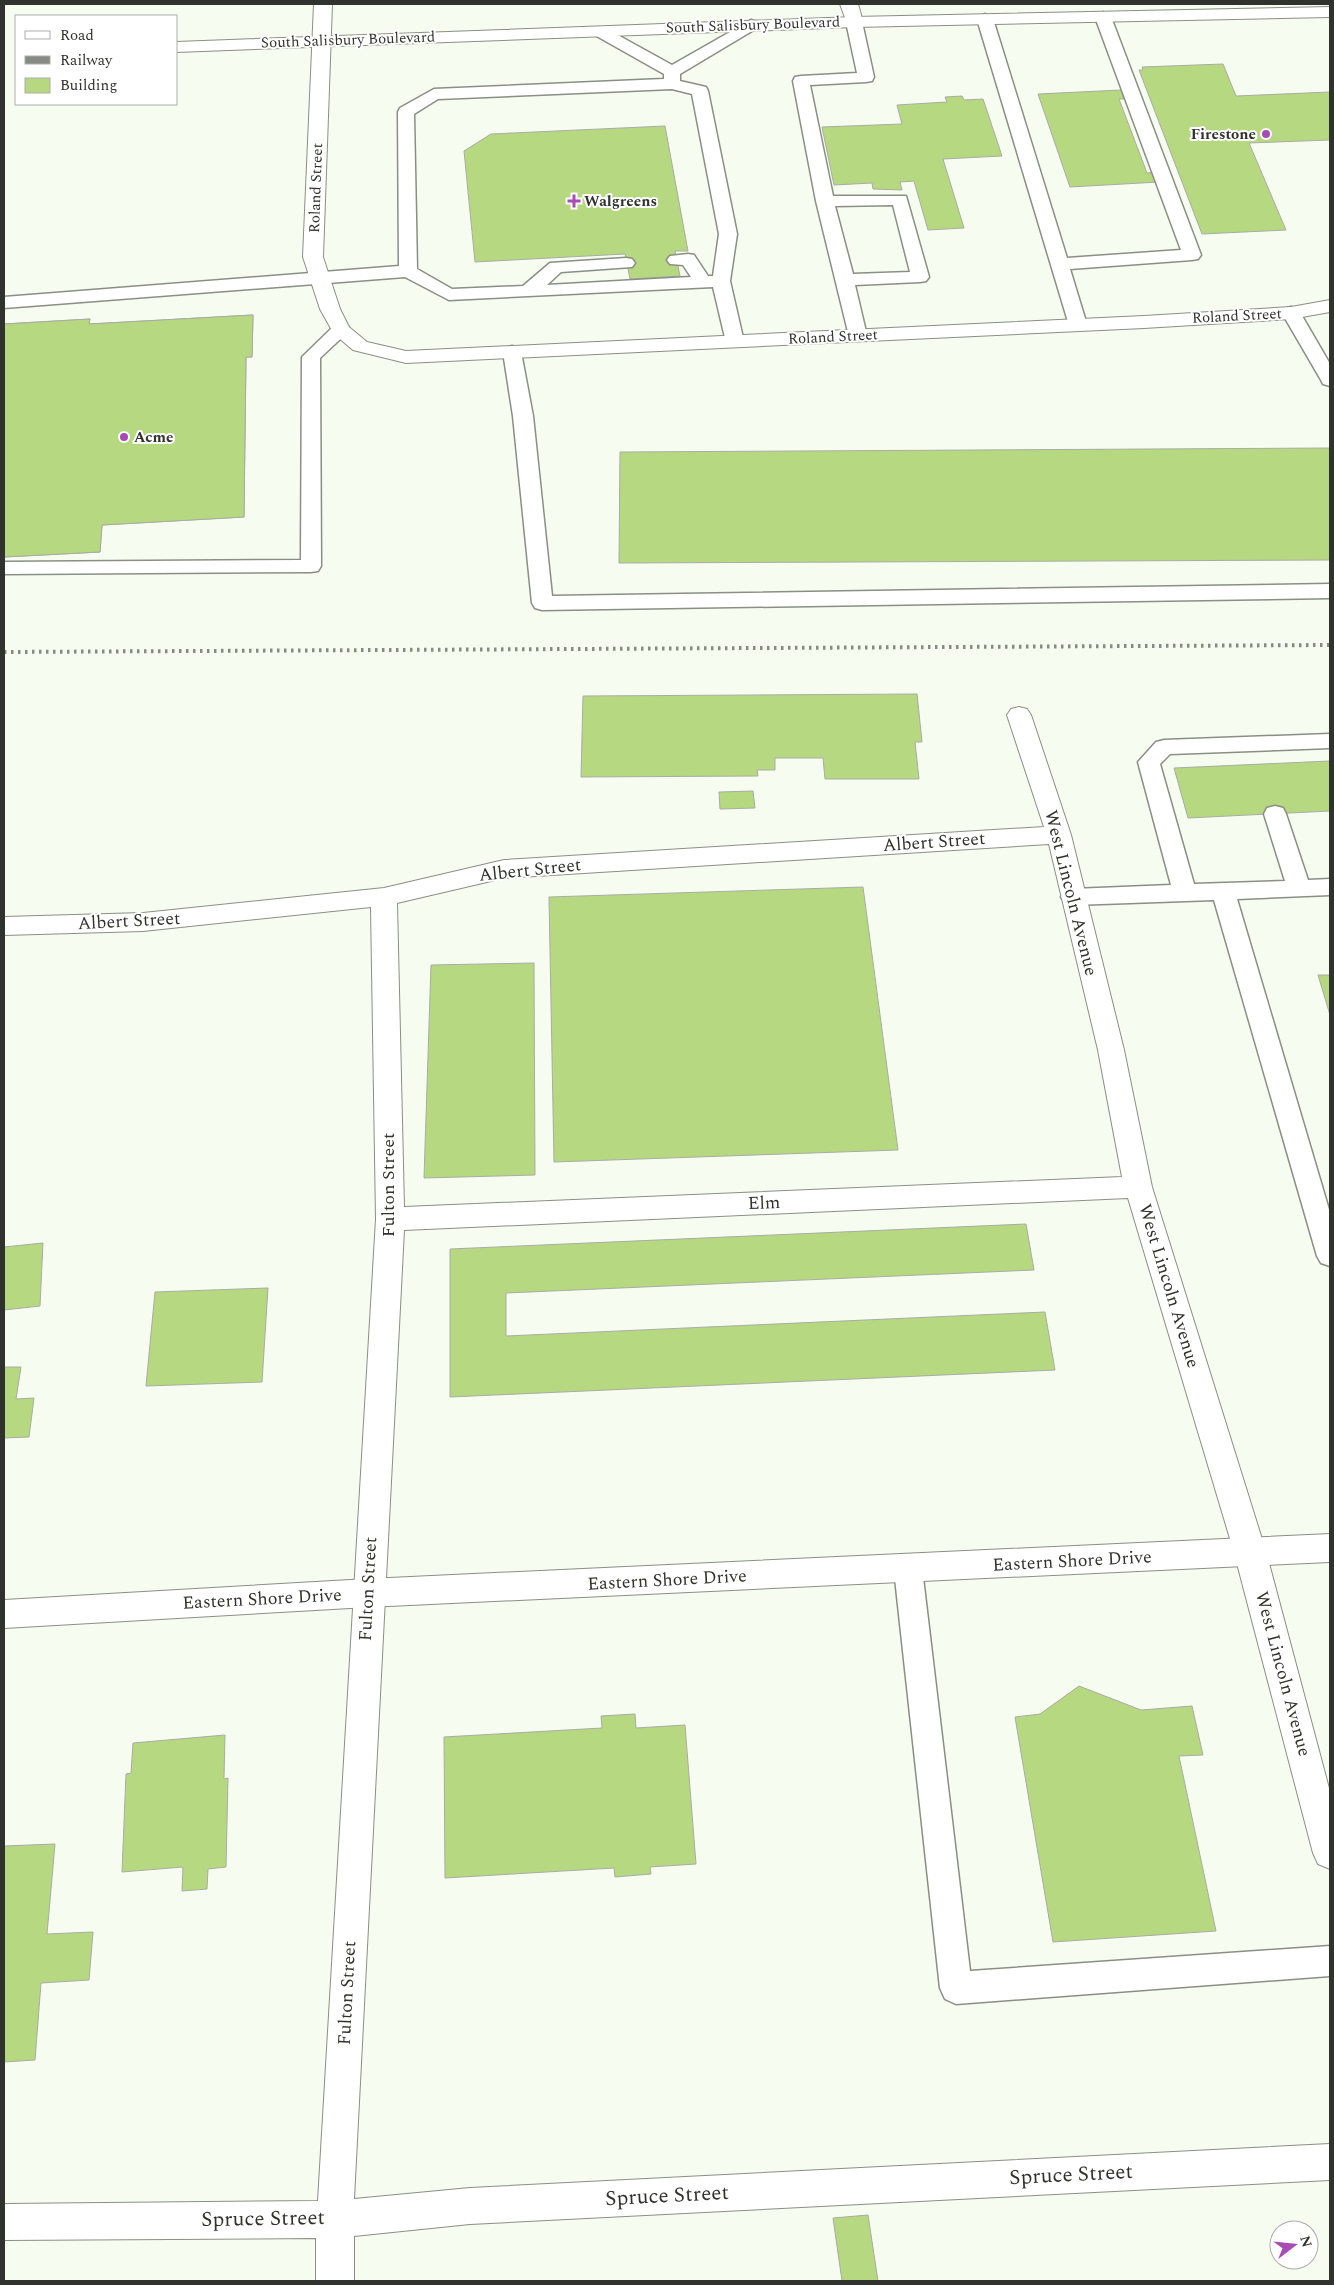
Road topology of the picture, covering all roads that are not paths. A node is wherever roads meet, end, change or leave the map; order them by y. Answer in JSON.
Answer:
{"nodes":[{"id":1,"x":323,"y":4,"type":"edge"},
{"id":2,"x":849,"y":4,"type":"edge"},
{"id":3,"x":1280,"y":8,"type":"edge"},
{"id":4,"x":1330,"y":12,"type":"edge"},
{"id":5,"x":1103,"y":17,"type":"junction"},
{"id":6,"x":984,"y":19,"type":"junction"},
{"id":7,"x":854,"y":22,"type":"junction"},
{"id":8,"x":751,"y":25,"type":"junction"},
{"id":9,"x":599,"y":31,"type":"junction"},
{"id":10,"x":322,"y":40,"type":"junction"},
{"id":11,"x":178,"y":47,"type":"edge"},
{"id":12,"x":672,"y":78,"type":"junction"},
{"id":13,"x":825,"y":201,"type":"junction"},
{"id":14,"x":676,"y":260,"type":"dead end"},
{"id":15,"x":626,"y":263,"type":"dead end"},
{"id":16,"x":1058,"y":264,"type":"junction"},
{"id":17,"x":408,"y":271,"type":"junction"},
{"id":18,"x":320,"y":279,"type":"junction"},
{"id":19,"x":845,"y":280,"type":"junction"},
{"id":20,"x":712,"y":282,"type":"junction"},
{"id":21,"x":527,"y":292,"type":"junction"},
{"id":22,"x":4,"y":302,"type":"edge"},
{"id":23,"x":1330,"y":306,"type":"edge"},
{"id":24,"x":1291,"y":313,"type":"junction"},
{"id":25,"x":1078,"y":325,"type":"junction"},
{"id":26,"x":342,"y":330,"type":"junction"},
{"id":27,"x":858,"y":336,"type":"junction"},
{"id":28,"x":735,"y":342,"type":"junction"},
{"id":29,"x":512,"y":352,"type":"junction"},
{"id":30,"x":1330,"y":380,"type":"edge"},
{"id":31,"x":4,"y":568,"type":"edge"},
{"id":32,"x":1330,"y":591,"type":"edge"},
{"id":33,"x":1019,"y":716,"type":"dead end"},
{"id":34,"x":1330,"y":741,"type":"edge"},
{"id":35,"x":1252,"y":744,"type":"junction"},
{"id":36,"x":1259,"y":765,"type":"dead end"},
{"id":37,"x":1275,"y":814,"type":"dead end"},
{"id":38,"x":1058,"y":834,"type":"junction"},
{"id":39,"x":1330,"y":887,"type":"edge"},
{"id":40,"x":1299,"y":888,"type":"junction"},
{"id":41,"x":1223,"y":892,"type":"junction"},
{"id":42,"x":1185,"y":894,"type":"junction"},
{"id":43,"x":384,"y":897,"type":"junction"},
{"id":44,"x":1074,"y":897,"type":"junction"},
{"id":45,"x":4,"y":926,"type":"edge"},
{"id":46,"x":1138,"y":1187,"type":"junction"},
{"id":47,"x":390,"y":1219,"type":"junction"},
{"id":48,"x":1330,"y":1256,"type":"edge"},
{"id":49,"x":1330,"y":1548,"type":"edge"},
{"id":50,"x":1250,"y":1552,"type":"junction"},
{"id":51,"x":908,"y":1568,"type":"junction"},
{"id":52,"x":368,"y":1593,"type":"junction"},
{"id":53,"x":4,"y":1614,"type":"edge"},
{"id":54,"x":1330,"y":1853,"type":"edge"},
{"id":55,"x":1330,"y":1961,"type":"edge"},
{"id":56,"x":1330,"y":2162,"type":"edge"},
{"id":57,"x":335,"y":2219,"type":"junction"},
{"id":58,"x":4,"y":2222,"type":"edge"},
{"id":59,"x":335,"y":2281,"type":"edge"}],
"edges":[{"from":1,"to":10,"type":"street","name":"Roland Street"},
{"from":2,"to":7,"type":"street"},
{"from":3,"to":4,"type":"street","name":"South Salisbury Boulevard"},
{"from":3,"to":5,"type":"street","name":"South Salisbury Boulevard"},
{"from":5,"to":6,"type":"street","name":"South Salisbury Boulevard"},
{"from":5,"to":16,"type":"lane"},
{"from":6,"to":7,"type":"street","name":"South Salisbury Boulevard"},
{"from":6,"to":16,"type":"lane"},
{"from":7,"to":8,"type":"street","name":"South Salisbury Boulevard"},
{"from":7,"to":13,"type":"lane"},
{"from":8,"to":9,"type":"street","name":"South Salisbury Boulevard"},
{"from":8,"to":12,"type":"lane"},
{"from":9,"to":10,"type":"street","name":"South Salisbury Boulevard"},
{"from":9,"to":12,"type":"lane"},
{"from":10,"to":11,"type":"street","name":"South Salisbury Boulevard"},
{"from":10,"to":18,"type":"street","name":"Roland Street"},
{"from":12,"to":17,"type":"lane"},
{"from":12,"to":20,"type":"lane"},
{"from":13,"to":19,"type":"lane"},
{"from":13,"to":19,"type":"lane"},
{"from":14,"to":20,"type":"lane"},
{"from":15,"to":21,"type":"lane"},
{"from":16,"to":25,"type":"lane"},
{"from":17,"to":18,"type":"lane"},
{"from":17,"to":21,"type":"lane"},
{"from":18,"to":22,"type":"lane"},
{"from":18,"to":26,"type":"street","name":"Roland Street"},
{"from":19,"to":27,"type":"lane"},
{"from":20,"to":21,"type":"lane"},
{"from":20,"to":28,"type":"lane"},
{"from":23,"to":24,"type":"street","name":"Roland Street"},
{"from":24,"to":25,"type":"street","name":"Roland Street"},
{"from":24,"to":30,"type":"lane"},
{"from":25,"to":27,"type":"street","name":"Roland Street"},
{"from":26,"to":29,"type":"street","name":"Roland Street"},
{"from":26,"to":31,"type":"lane"},
{"from":27,"to":28,"type":"street","name":"Roland Street"},
{"from":28,"to":29,"type":"street","name":"Roland Street"},
{"from":29,"to":32,"type":"lane"},
{"from":33,"to":38,"type":"street","name":"West Lincoln Avenue"},
{"from":34,"to":35,"type":"lane"},
{"from":35,"to":36,"type":"lane"},
{"from":35,"to":42,"type":"lane"},
{"from":37,"to":40,"type":"lane"},
{"from":38,"to":43,"type":"street","name":"Albert Street"},
{"from":38,"to":44,"type":"street","name":"West Lincoln Avenue"},
{"from":39,"to":40,"type":"lane"},
{"from":40,"to":41,"type":"lane"},
{"from":41,"to":42,"type":"lane"},
{"from":41,"to":48,"type":"lane"},
{"from":42,"to":44,"type":"lane"},
{"from":43,"to":45,"type":"street","name":"Albert Street"},
{"from":43,"to":47,"type":"street","name":"Fulton Street"},
{"from":44,"to":46,"type":"street","name":"West Lincoln Avenue"},
{"from":46,"to":47,"type":"street","name":"Elm"},
{"from":46,"to":50,"type":"street","name":"West Lincoln Avenue"},
{"from":47,"to":52,"type":"street","name":"Fulton Street"},
{"from":49,"to":50,"type":"street","name":"Eastern Shore Drive"},
{"from":50,"to":51,"type":"street","name":"Eastern Shore Drive"},
{"from":50,"to":54,"type":"street","name":"West Lincoln Avenue"},
{"from":51,"to":52,"type":"street","name":"Eastern Shore Drive"},
{"from":51,"to":55,"type":"lane"},
{"from":52,"to":53,"type":"street","name":"Eastern Shore Drive"},
{"from":52,"to":57,"type":"street","name":"Fulton Street"},
{"from":56,"to":57,"type":"street","name":"Spruce Street"},
{"from":57,"to":58,"type":"street","name":"Spruce Street"},
{"from":57,"to":59,"type":"street","name":"Fulton Street"}]}
